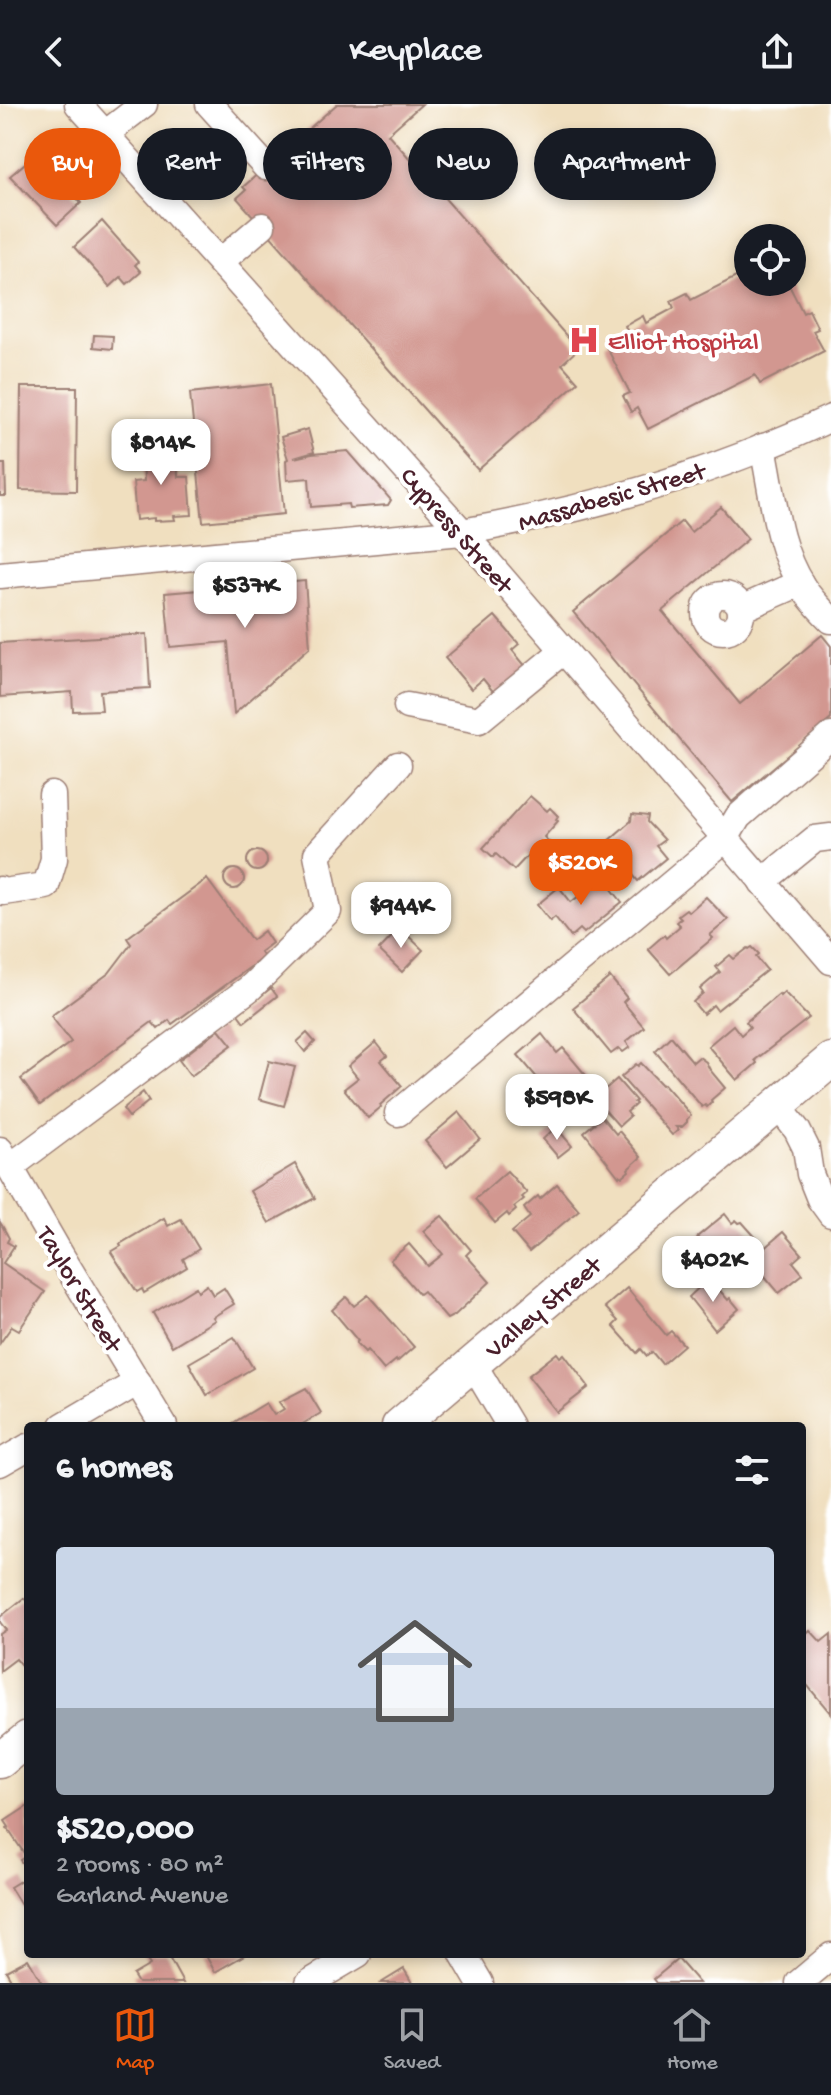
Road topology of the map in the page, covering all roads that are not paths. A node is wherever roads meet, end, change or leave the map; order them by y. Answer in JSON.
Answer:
{"nodes":[{"id":1,"x":78,"y":104,"type":"edge"},
{"id":2,"x":144,"y":104,"type":"edge"},
{"id":3,"x":209,"y":104,"type":"edge"},
{"id":4,"x":100,"y":128,"type":"edge"},
{"id":5,"x":113,"y":128,"type":"edge"},
{"id":6,"x":121,"y":152,"type":"edge"},
{"id":7,"x":263,"y":164,"type":"edge"},
{"id":8,"x":262,"y":226,"type":"dead end"},
{"id":9,"x":220,"y":262,"type":"junction"},
{"id":10,"x":831,"y":418,"type":"edge"},
{"id":11,"x":763,"y":447,"type":"junction"},
{"id":12,"x":462,"y":532,"type":"junction"},
{"id":13,"x":0,"y":575,"type":"edge"},
{"id":14,"x":800,"y":583,"type":"junction"},
{"id":15,"x":741,"y":609,"type":"dead end"},
{"id":16,"x":831,"y":620,"type":"edge"},
{"id":17,"x":564,"y":650,"type":"junction"},
{"id":18,"x":407,"y":706,"type":"dead end"},
{"id":19,"x":831,"y":736,"type":"edge"},
{"id":20,"x":398,"y":765,"type":"dead end"},
{"id":21,"x":52,"y":795,"type":"dead end"},
{"id":22,"x":831,"y":837,"type":"edge"},
{"id":23,"x":725,"y":839,"type":"junction"},
{"id":24,"x":762,"y":882,"type":"junction"},
{"id":25,"x":0,"y":890,"type":"edge"},
{"id":26,"x":831,"y":961,"type":"edge"},
{"id":27,"x":831,"y":1060,"type":"edge"},
{"id":28,"x":778,"y":1106,"type":"junction"},
{"id":29,"x":398,"y":1113,"type":"dead end"},
{"id":30,"x":5,"y":1159,"type":"edge"},
{"id":31,"x":831,"y":1214,"type":"edge"},
{"id":32,"x":473,"y":1364,"type":"junction"},
{"id":33,"x":138,"y":1382,"type":"junction"},
{"id":34,"x":70,"y":1422,"type":"edge"},
{"id":35,"x":162,"y":1422,"type":"edge"},
{"id":36,"x":404,"y":1422,"type":"edge"},
{"id":37,"x":508,"y":1422,"type":"edge"},
{"id":38,"x":24,"y":1449,"type":"edge"},
{"id":39,"x":0,"y":1463,"type":"edge"},
{"id":40,"x":24,"y":1741,"type":"edge"},
{"id":41,"x":0,"y":1761,"type":"edge"},
{"id":42,"x":831,"y":1956,"type":"edge"},
{"id":43,"x":351,"y":1958,"type":"edge"},
{"id":44,"x":465,"y":1958,"type":"edge"},
{"id":45,"x":309,"y":1983,"type":"edge"},
{"id":46,"x":480,"y":1983,"type":"edge"},
{"id":47,"x":799,"y":1983,"type":"edge"}],
"edges":[{"from":1,"to":4,"type":"street","name":"Cypress Street"},
{"from":2,"to":5,"type":"street"},
{"from":3,"to":7,"type":"street"},
{"from":6,"to":9,"type":"street","name":"Cypress Street"},
{"from":8,"to":9,"type":"street"},
{"from":9,"to":12,"type":"street","name":"Cypress Street"},
{"from":10,"to":11,"type":"street","name":"Massabesic Street"},
{"from":11,"to":12,"type":"street","name":"Massabesic Street"},
{"from":11,"to":14,"type":"street"},
{"from":12,"to":13,"type":"street","name":"Massabesic Street"},
{"from":12,"to":17,"type":"street","name":"Cypress Street"},
{"from":14,"to":15,"type":"street"},
{"from":14,"to":16,"type":"street"},
{"from":17,"to":18,"type":"street"},
{"from":17,"to":23,"type":"street","name":"Cypress Street"},
{"from":19,"to":23,"type":"street"},
{"from":20,"to":30,"type":"street"},
{"from":21,"to":25,"type":"street"},
{"from":22,"to":24,"type":"street"},
{"from":23,"to":24,"type":"street","name":"Cypress Street"},
{"from":23,"to":29,"type":"street"},
{"from":24,"to":26,"type":"street","name":"Cypress Street"},
{"from":27,"to":28,"type":"main road","name":"Valley Street"},
{"from":28,"to":31,"type":"street"},
{"from":28,"to":32,"type":"main road","name":"Valley Street"},
{"from":30,"to":33,"type":"street","name":"Taylor Street"},
{"from":32,"to":36,"type":"main road","name":"Valley Street"},
{"from":32,"to":37,"type":"street"},
{"from":33,"to":34,"type":"street"},
{"from":33,"to":35,"type":"street","name":"Taylor Street"},
{"from":38,"to":39,"type":"street"},
{"from":40,"to":41,"type":"main road"},
{"from":42,"to":47,"type":"street"},
{"from":43,"to":45,"type":"street"},
{"from":44,"to":46,"type":"street"}]}
